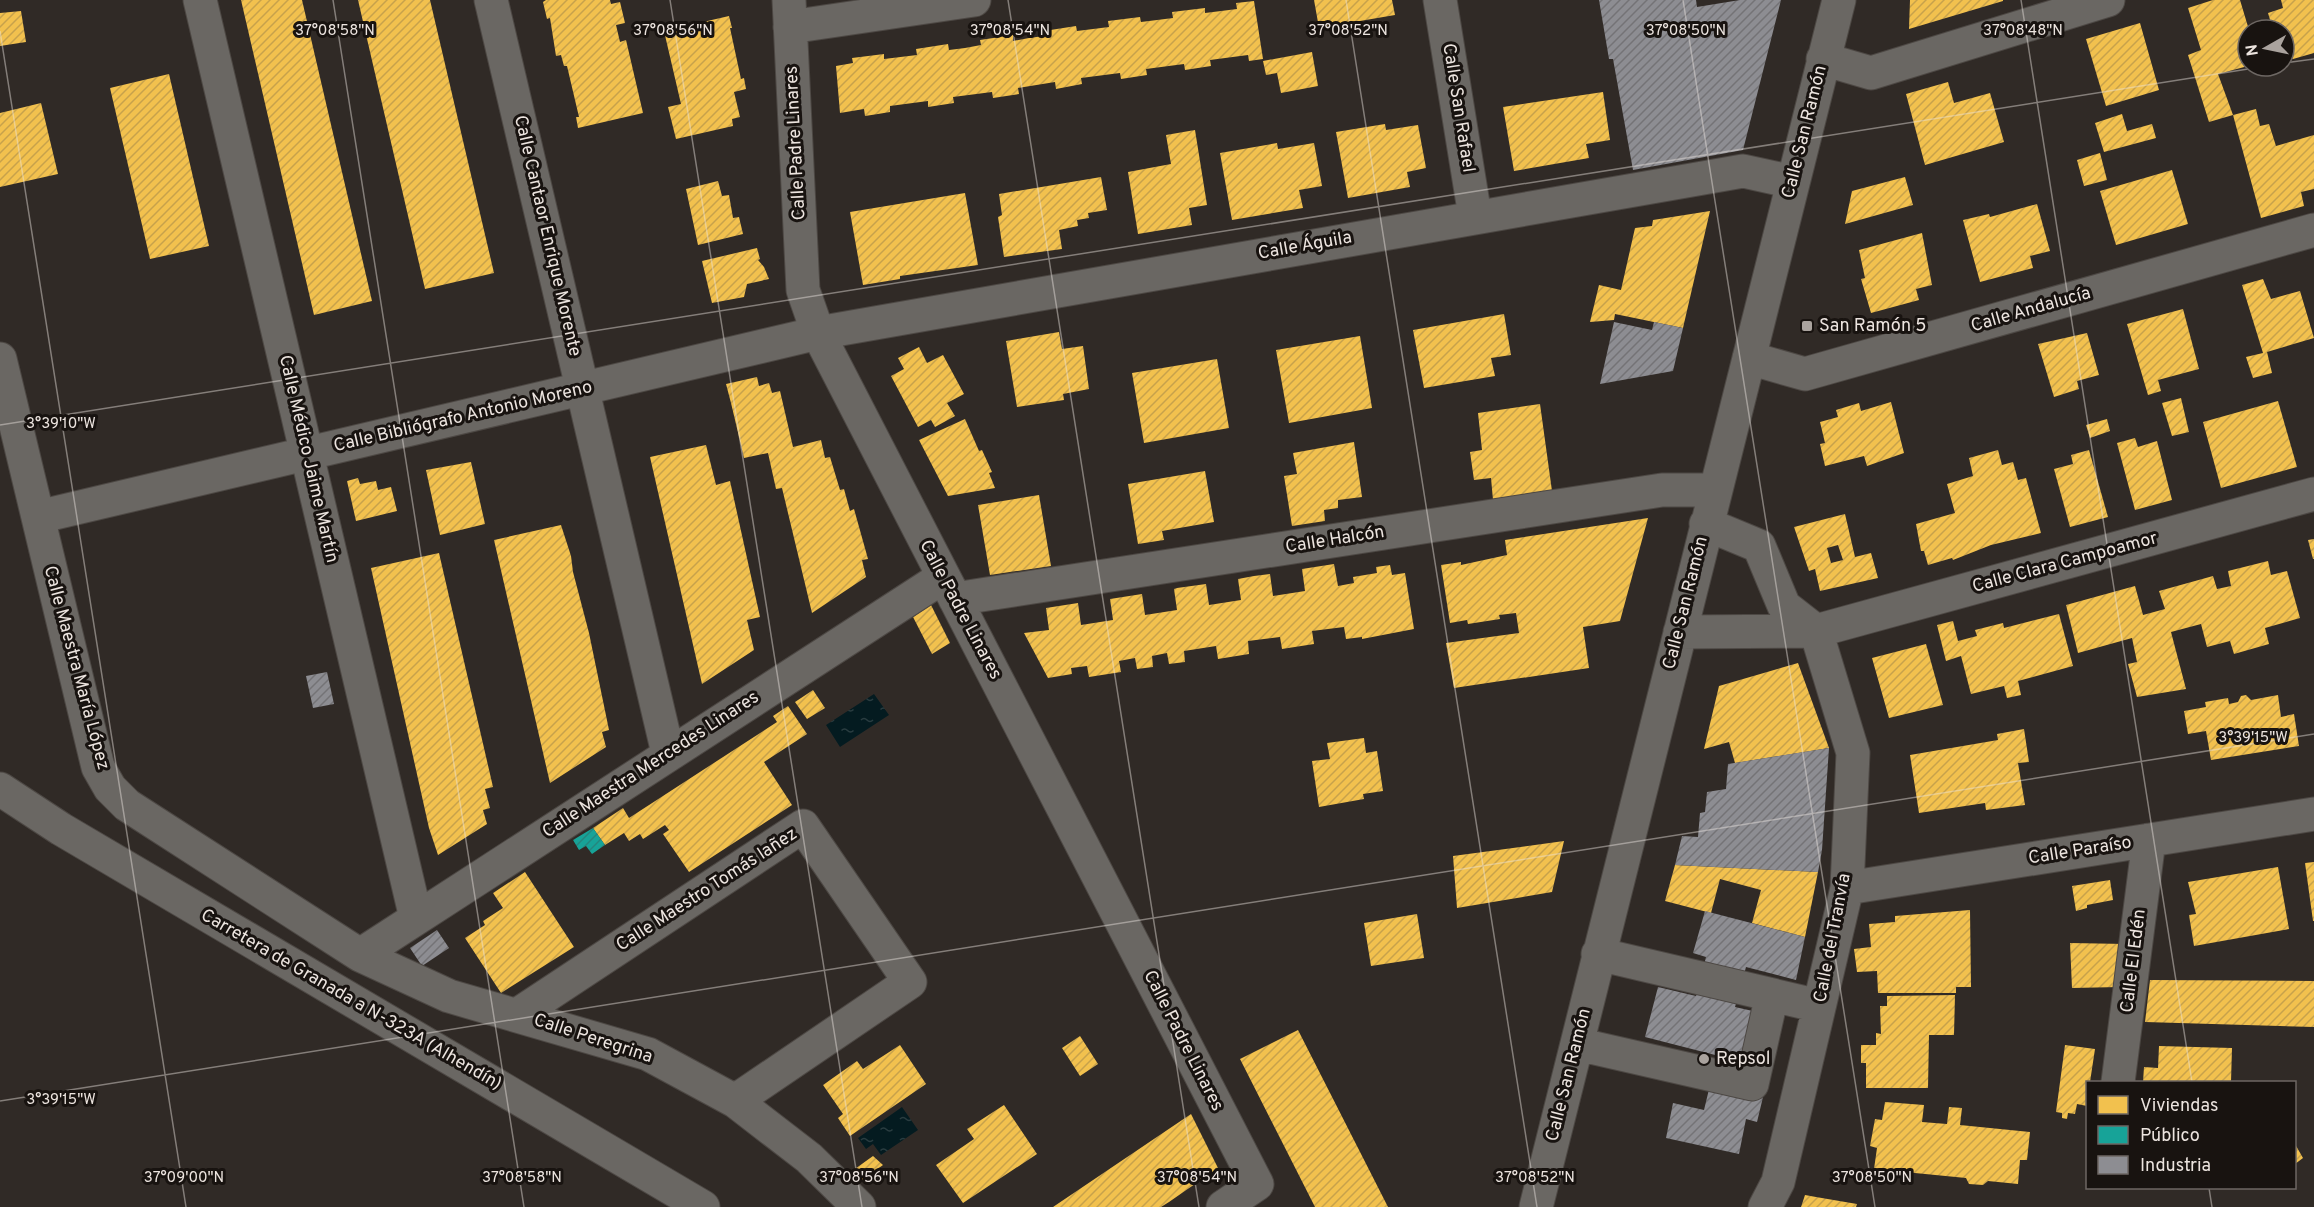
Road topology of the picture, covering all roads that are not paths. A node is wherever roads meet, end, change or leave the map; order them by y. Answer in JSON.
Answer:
{"nodes":[{"id":1,"x":200,"y":0,"type":"edge"},
{"id":2,"x":491,"y":0,"type":"edge"},
{"id":3,"x":974,"y":0,"type":"edge"},
{"id":4,"x":1440,"y":0,"type":"edge"},
{"id":5,"x":1839,"y":0,"type":"edge"},
{"id":6,"x":2108,"y":0,"type":"edge"},
{"id":7,"x":790,"y":13,"type":"edge"},
{"id":8,"x":1823,"y":58,"type":"junction"},
{"id":9,"x":1792,"y":182,"type":"junction"},
{"id":10,"x":1475,"y":216,"type":"junction"},
{"id":11,"x":2314,"y":230,"type":"edge"},
{"id":12,"x":818,"y":333,"type":"junction"},
{"id":13,"x":1749,"y":358,"type":"junction"},
{"id":14,"x":0,"y":359,"type":"edge"},
{"id":15,"x":582,"y":388,"type":"junction"},
{"id":16,"x":306,"y":454,"type":"junction"},
{"id":17,"x":1714,"y":490,"type":"junction"},
{"id":18,"x":2314,"y":494,"type":"edge"},
{"id":19,"x":38,"y":517,"type":"junction"},
{"id":20,"x":1706,"y":524,"type":"junction"},
{"id":21,"x":949,"y":588,"type":"junction"},
{"id":22,"x":1816,"y":631,"type":"junction"},
{"id":23,"x":1680,"y":632,"type":"junction"},
{"id":24,"x":668,"y":753,"type":"junction"},
{"id":25,"x":0,"y":789,"type":"edge"},
{"id":26,"x":2314,"y":814,"type":"edge"},
{"id":27,"x":2149,"y":840,"type":"junction"},
{"id":28,"x":1847,"y":888,"type":"junction"},
{"id":29,"x":416,"y":918,"type":"junction"},
{"id":30,"x":1598,"y":954,"type":"junction"},
{"id":31,"x":360,"y":955,"type":"junction"},
{"id":32,"x":1772,"y":995,"type":"junction"},
{"id":33,"x":1819,"y":1006,"type":"junction"},
{"id":34,"x":517,"y":1015,"type":"junction"},
{"id":35,"x":1577,"y":1044,"type":"junction"},
{"id":36,"x":2118,"y":1081,"type":"edge"},
{"id":37,"x":735,"y":1101,"type":"junction"},
{"id":38,"x":703,"y":1207,"type":"edge"},
{"id":39,"x":859,"y":1207,"type":"edge"},
{"id":40,"x":1223,"y":1207,"type":"edge"},
{"id":41,"x":1536,"y":1207,"type":"edge"},
{"id":42,"x":1765,"y":1207,"type":"edge"}],
"edges":[{"from":1,"to":16,"type":"street","name":"Calle Médico Jaime Martín"},
{"from":2,"to":15,"type":"street","name":"Calle Cantaor Enrique Morente"},
{"from":3,"to":7,"type":"street"},
{"from":4,"to":10,"type":"street","name":"Calle San Rafael"},
{"from":5,"to":8,"type":"street","name":"Calle San Ramón"},
{"from":6,"to":8,"type":"street"},
{"from":7,"to":12,"type":"street","name":"Calle Padre Linares"},
{"from":8,"to":9,"type":"street","name":"Calle San Ramón"},
{"from":9,"to":10,"type":"street","name":"Calle Águila"},
{"from":9,"to":13,"type":"street","name":"Calle San Ramón"},
{"from":10,"to":12,"type":"street","name":"Calle Águila"},
{"from":11,"to":13,"type":"street","name":"Calle Andalucía"},
{"from":12,"to":15,"type":"street","name":"Calle Bibliógrafo Antonio Moreno"},
{"from":12,"to":21,"type":"street","name":"Calle Padre Linares"},
{"from":13,"to":17,"type":"street","name":"Calle San Ramón"},
{"from":14,"to":19,"type":"street","name":"Calle Maestra María López"},
{"from":15,"to":16,"type":"street","name":"Calle Bibliógrafo Antonio Moreno"},
{"from":15,"to":24,"type":"street","name":"Calle Cantaor Enrique Morente"},
{"from":16,"to":19,"type":"street","name":"Calle Bibliógrafo Antonio Moreno"},
{"from":16,"to":29,"type":"street","name":"Calle Médico Jaime Martín"},
{"from":17,"to":20,"type":"street","name":"Calle San Ramón"},
{"from":17,"to":21,"type":"street","name":"Calle Halcón"},
{"from":18,"to":22,"type":"street","name":"Calle Clara Campoamor"},
{"from":19,"to":31,"type":"street","name":"Calle Maestra María López"},
{"from":20,"to":22,"type":"street"},
{"from":20,"to":23,"type":"street","name":"Calle San Ramón"},
{"from":21,"to":24,"type":"street","name":"Calle Maestra Mercedes Linares"},
{"from":21,"to":40,"type":"street","name":"Calle Padre Linares"},
{"from":22,"to":23,"type":"street","name":"Calle Clara Campoamor"},
{"from":22,"to":28,"type":"street","name":"Calle del Tranvía"},
{"from":23,"to":30,"type":"street","name":"Calle San Ramón"},
{"from":24,"to":29,"type":"street","name":"Calle Maestra Mercedes Linares"},
{"from":25,"to":38,"type":"street","name":"Carretera de Granada a N-323A (Alhendín)"},
{"from":26,"to":27,"type":"street","name":"Calle Paraíso"},
{"from":27,"to":28,"type":"street","name":"Calle Paraíso"},
{"from":27,"to":36,"type":"street","name":"Calle El Edén"},
{"from":28,"to":33,"type":"street","name":"Calle del Tranvía"},
{"from":29,"to":31,"type":"street","name":"Calle Maestra Mercedes Linares"},
{"from":30,"to":32,"type":"street"},
{"from":30,"to":35,"type":"street","name":"Calle San Ramón"},
{"from":31,"to":34,"type":"street","name":"Calle Peregrina"},
{"from":32,"to":33,"type":"street"},
{"from":32,"to":35,"type":"street"},
{"from":33,"to":42,"type":"street","name":"Calle del Tranvía"},
{"from":34,"to":37,"type":"street","name":"Calle Peregrina"},
{"from":34,"to":37,"type":"street","name":"Calle Maestro Tomás Iañez"},
{"from":35,"to":41,"type":"street","name":"Calle San Ramón"},
{"from":37,"to":39,"type":"street","name":"Calle Peregrina"}]}
